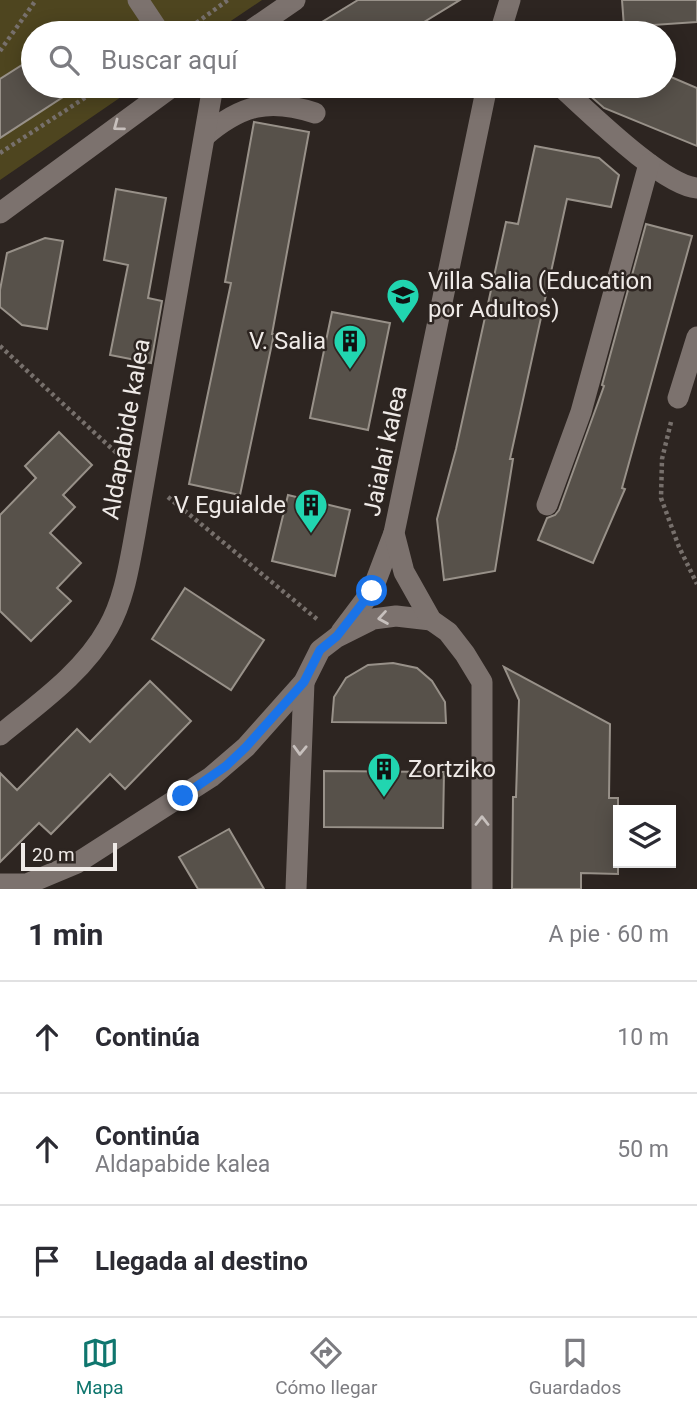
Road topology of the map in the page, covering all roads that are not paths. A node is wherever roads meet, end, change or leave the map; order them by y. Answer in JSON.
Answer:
{"nodes":[{"id":1,"x":138,"y":0,"type":"edge"},
{"id":2,"x":295,"y":0,"type":"edge"},
{"id":3,"x":510,"y":0,"type":"edge"},
{"id":4,"x":152,"y":21,"type":"edge"},
{"id":5,"x":264,"y":21,"type":"edge"},
{"id":6,"x":504,"y":21,"type":"edge"},
{"id":7,"x":157,"y":98,"type":"edge"},
{"id":8,"x":211,"y":98,"type":"edge"},
{"id":9,"x":485,"y":98,"type":"edge"},
{"id":10,"x":574,"y":98,"type":"edge"},
{"id":11,"x":315,"y":113,"type":"dead end"},
{"id":12,"x":205,"y":136,"type":"junction"},
{"id":13,"x":649,"y":164,"type":"junction"},
{"id":14,"x":697,"y":188,"type":"edge"},
{"id":15,"x":0,"y":213,"type":"edge"},
{"id":16,"x":697,"y":337,"type":"edge"},
{"id":17,"x":678,"y":398,"type":"road end"},
{"id":18,"x":547,"y":505,"type":"dead end"},
{"id":19,"x":394,"y":533,"type":"junction"},
{"id":20,"x":431,"y":620,"type":"junction"},
{"id":21,"x":337,"y":636,"type":"junction"},
{"id":22,"x":304,"y":682,"type":"junction"},
{"id":23,"x":0,"y":735,"type":"edge"},
{"id":24,"x":0,"y":884,"type":"edge"},
{"id":25,"x":296,"y":889,"type":"edge"},
{"id":26,"x":482,"y":889,"type":"edge"}],
"edges":[{"from":1,"to":4,"type":"street"},
{"from":2,"to":5,"type":"street"},
{"from":3,"to":6,"type":"street"},
{"from":7,"to":15,"type":"street","one_way":true},
{"from":8,"to":12,"type":"street","name":"Aldapabide kalea"},
{"from":9,"to":19,"type":"street","name":"Jaialai kalea"},
{"from":10,"to":13,"type":"street"},
{"from":11,"to":12,"type":"street"},
{"from":12,"to":23,"type":"street","name":"Aldapabide kalea"},
{"from":13,"to":14,"type":"street"},
{"from":13,"to":18,"type":"street"},
{"from":16,"to":17,"type":"street"},
{"from":19,"to":20,"type":"street","name":"Jaialai kalea"},
{"from":19,"to":21,"type":"street"},
{"from":20,"to":21,"type":"street","one_way":true},
{"from":26,"to":20,"type":"street","name":"Jaialai kalea","one_way":true},
{"from":21,"to":22,"type":"street"},
{"from":22,"to":24,"type":"street"},
{"from":22,"to":25,"type":"street","one_way":true}]}
